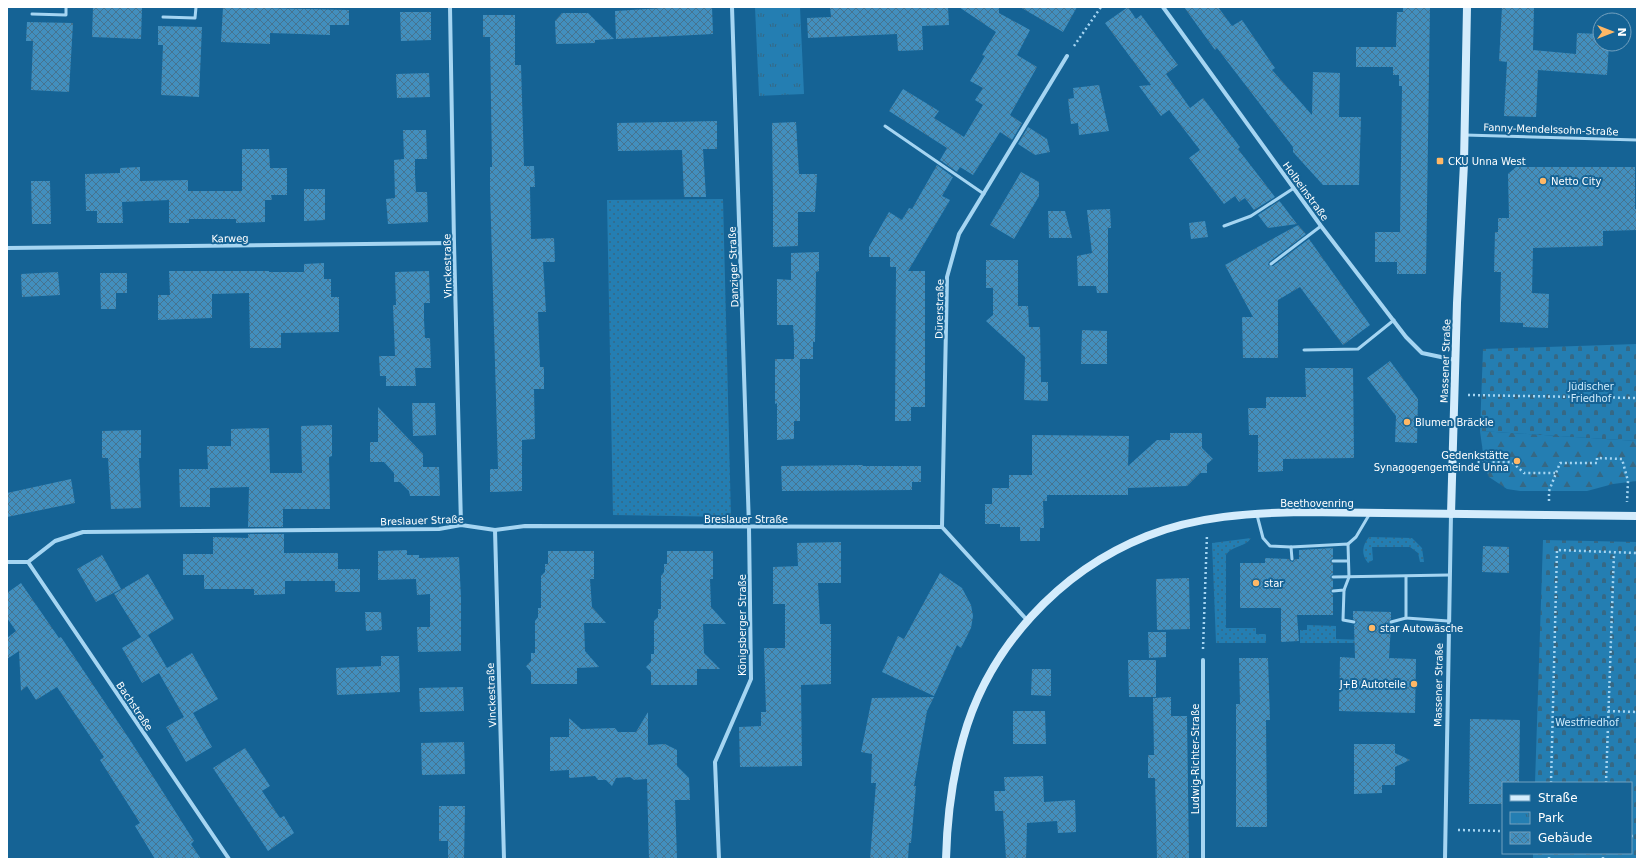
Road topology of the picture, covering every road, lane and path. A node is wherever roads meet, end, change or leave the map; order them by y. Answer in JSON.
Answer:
{"nodes":[{"id":1,"x":66,"y":7,"type":"edge"},
{"id":2,"x":196,"y":7,"type":"edge"},
{"id":3,"x":450,"y":7,"type":"edge"},
{"id":4,"x":732,"y":7,"type":"edge"},
{"id":5,"x":1101,"y":7,"type":"edge"},
{"id":6,"x":1163,"y":7,"type":"edge"},
{"id":7,"x":1467,"y":7,"type":"edge"},
{"id":8,"x":32,"y":14,"type":"dead end"},
{"id":9,"x":163,"y":17,"type":"dead end"},
{"id":10,"x":1066,"y":56,"type":"joint"},
{"id":11,"x":885,"y":126,"type":"dead end"},
{"id":12,"x":1465,"y":135,"type":"junction"},
{"id":13,"x":1637,"y":140,"type":"edge"},
{"id":14,"x":1294,"y":188,"type":"junction"},
{"id":15,"x":984,"y":194,"type":"junction"},
{"id":16,"x":1224,"y":226,"type":"dead end"},
{"id":17,"x":1322,"y":226,"type":"junction"},
{"id":18,"x":454,"y":243,"type":"junction"},
{"id":19,"x":7,"y":248,"type":"edge"},
{"id":20,"x":1271,"y":264,"type":"dead end"},
{"id":21,"x":1394,"y":320,"type":"junction"},
{"id":22,"x":1304,"y":350,"type":"dead end"},
{"id":23,"x":1455,"y":360,"type":"junction"},
{"id":24,"x":1454,"y":394,"type":"junction"},
{"id":25,"x":1637,"y":398,"type":"edge"},
{"id":26,"x":1452,"y":454,"type":"junction"},
{"id":27,"x":1555,"y":473,"type":"junction"},
{"id":28,"x":1256,"y":513,"type":"junction"},
{"id":29,"x":1369,"y":513,"type":"junction"},
{"id":30,"x":1451,"y":514,"type":"junction"},
{"id":31,"x":1549,"y":516,"type":"junction"},
{"id":32,"x":1627,"y":516,"type":"junction"},
{"id":33,"x":1637,"y":516,"type":"edge"},
{"id":34,"x":1208,"y":519,"type":"junction"},
{"id":35,"x":461,"y":525,"type":"junction"},
{"id":36,"x":749,"y":527,"type":"junction"},
{"id":37,"x":942,"y":527,"type":"junction"},
{"id":38,"x":494,"y":530,"type":"junction"},
{"id":39,"x":1348,"y":544,"type":"junction"},
{"id":40,"x":1291,"y":547,"type":"junction"},
{"id":41,"x":1614,"y":553,"type":"junction"},
{"id":42,"x":1637,"y":553,"type":"edge"},
{"id":43,"x":1292,"y":559,"type":"dead end"},
{"id":44,"x":1333,"y":561,"type":"dead end"},
{"id":45,"x":1348,"y":561,"type":"junction"},
{"id":46,"x":7,"y":562,"type":"edge"},
{"id":47,"x":28,"y":562,"type":"junction"},
{"id":48,"x":1450,"y":575,"type":"junction"},
{"id":49,"x":1332,"y":577,"type":"dead end"},
{"id":50,"x":1349,"y":577,"type":"junction"},
{"id":51,"x":1406,"y":577,"type":"junction"},
{"id":52,"x":1332,"y":590,"type":"dead end"},
{"id":53,"x":1344,"y":590,"type":"junction"},
{"id":54,"x":1406,"y":618,"type":"junction"},
{"id":55,"x":1027,"y":620,"type":"junction"},
{"id":56,"x":1448,"y":621,"type":"junction"},
{"id":57,"x":1354,"y":622,"type":"dead end"},
{"id":58,"x":1391,"y":622,"type":"dead end"},
{"id":59,"x":1203,"y":660,"type":"joint"},
{"id":60,"x":1608,"y":711,"type":"junction"},
{"id":61,"x":1637,"y":712,"type":"edge"},
{"id":62,"x":1551,"y":782,"type":"edge"},
{"id":63,"x":1606,"y":782,"type":"edge"},
{"id":64,"x":1446,"y":830,"type":"junction"},
{"id":65,"x":1502,"y":831,"type":"edge"},
{"id":66,"x":229,"y":859,"type":"edge"},
{"id":67,"x":504,"y":859,"type":"edge"},
{"id":68,"x":719,"y":859,"type":"edge"},
{"id":69,"x":946,"y":859,"type":"edge"},
{"id":70,"x":1203,"y":859,"type":"edge"},
{"id":71,"x":1446,"y":859,"type":"edge"}],
"edges":[{"from":1,"to":8,"type":"lane"},
{"from":2,"to":9,"type":"lane"},
{"from":3,"to":18,"type":"street","name":"Vinckestraße"},
{"from":4,"to":36,"type":"street","name":"Danziger Straße"},
{"from":5,"to":10,"type":"path"},
{"from":6,"to":14,"type":"street","name":"Holbeinstraße"},
{"from":7,"to":12,"type":"main road","name":"Massener Straße"},
{"from":10,"to":15,"type":"street","name":"Dürerstraße"},
{"from":11,"to":15,"type":"lane"},
{"from":12,"to":13,"type":"lane","name":"Fanny-Mendelssohn-Straße"},
{"from":12,"to":23,"type":"main road","name":"Massener Straße"},
{"from":14,"to":16,"type":"lane"},
{"from":14,"to":17,"type":"street","name":"Holbeinstraße"},
{"from":15,"to":37,"type":"street","name":"Dürerstraße"},
{"from":17,"to":20,"type":"lane"},
{"from":17,"to":21,"type":"street","name":"Holbeinstraße"},
{"from":18,"to":19,"type":"street","name":"Karweg"},
{"from":18,"to":35,"type":"street","name":"Vinckestraße"},
{"from":21,"to":22,"type":"lane"},
{"from":21,"to":23,"type":"street","name":"Holbeinstraße"},
{"from":23,"to":24,"type":"main road","name":"Massener Straße"},
{"from":24,"to":25,"type":"path"},
{"from":24,"to":26,"type":"main road","name":"Massener Straße"},
{"from":26,"to":27,"type":"path"},
{"from":26,"to":30,"type":"main road","name":"Massener Straße"},
{"from":27,"to":31,"type":"path"},
{"from":27,"to":32,"type":"path"},
{"from":28,"to":29,"type":"main road","name":"Beethovenring"},
{"from":28,"to":34,"type":"main road","name":"Beethovenring"},
{"from":28,"to":40,"type":"lane"},
{"from":29,"to":30,"type":"main road","name":"Beethovenring"},
{"from":29,"to":39,"type":"lane"},
{"from":30,"to":31,"type":"main road","name":"Beethovenring"},
{"from":30,"to":48,"type":"street","name":"Massener Straße"},
{"from":31,"to":32,"type":"main road","name":"Beethovenring"},
{"from":32,"to":33,"type":"main road","name":"Beethovenring"},
{"from":34,"to":55,"type":"main road","name":"Beethovenring"},
{"from":34,"to":59,"type":"path"},
{"from":35,"to":38,"type":"street","name":"Breslauer Straße"},
{"from":35,"to":47,"type":"street","name":"Breslauer Straße"},
{"from":36,"to":37,"type":"street","name":"Breslauer Straße"},
{"from":36,"to":38,"type":"street","name":"Breslauer Straße"},
{"from":36,"to":68,"type":"street","name":"Königsberger Straße"},
{"from":37,"to":55,"type":"street"},
{"from":38,"to":67,"type":"street","name":"Vinckestraße"},
{"from":39,"to":40,"type":"lane"},
{"from":39,"to":45,"type":"lane"},
{"from":40,"to":43,"type":"lane"},
{"from":41,"to":42,"type":"path"},
{"from":41,"to":60,"type":"path"},
{"from":41,"to":62,"type":"path"},
{"from":44,"to":45,"type":"lane"},
{"from":45,"to":50,"type":"lane"},
{"from":46,"to":47,"type":"street"},
{"from":47,"to":66,"type":"street","name":"Bachstraße"},
{"from":48,"to":51,"type":"lane"},
{"from":48,"to":56,"type":"street","name":"Massener Straße"},
{"from":49,"to":50,"type":"lane"},
{"from":50,"to":51,"type":"lane"},
{"from":50,"to":53,"type":"lane"},
{"from":51,"to":54,"type":"lane"},
{"from":52,"to":53,"type":"lane"},
{"from":53,"to":57,"type":"lane"},
{"from":54,"to":56,"type":"lane"},
{"from":54,"to":58,"type":"lane"},
{"from":55,"to":69,"type":"main road","name":"Beethovenring"},
{"from":56,"to":64,"type":"street","name":"Massener Straße"},
{"from":59,"to":70,"type":"street","name":"Ludwig-Richter-Straße"},
{"from":60,"to":61,"type":"path"},
{"from":60,"to":63,"type":"path"},
{"from":64,"to":65,"type":"path"},
{"from":64,"to":71,"type":"street","name":"Massener Straße"}]}
